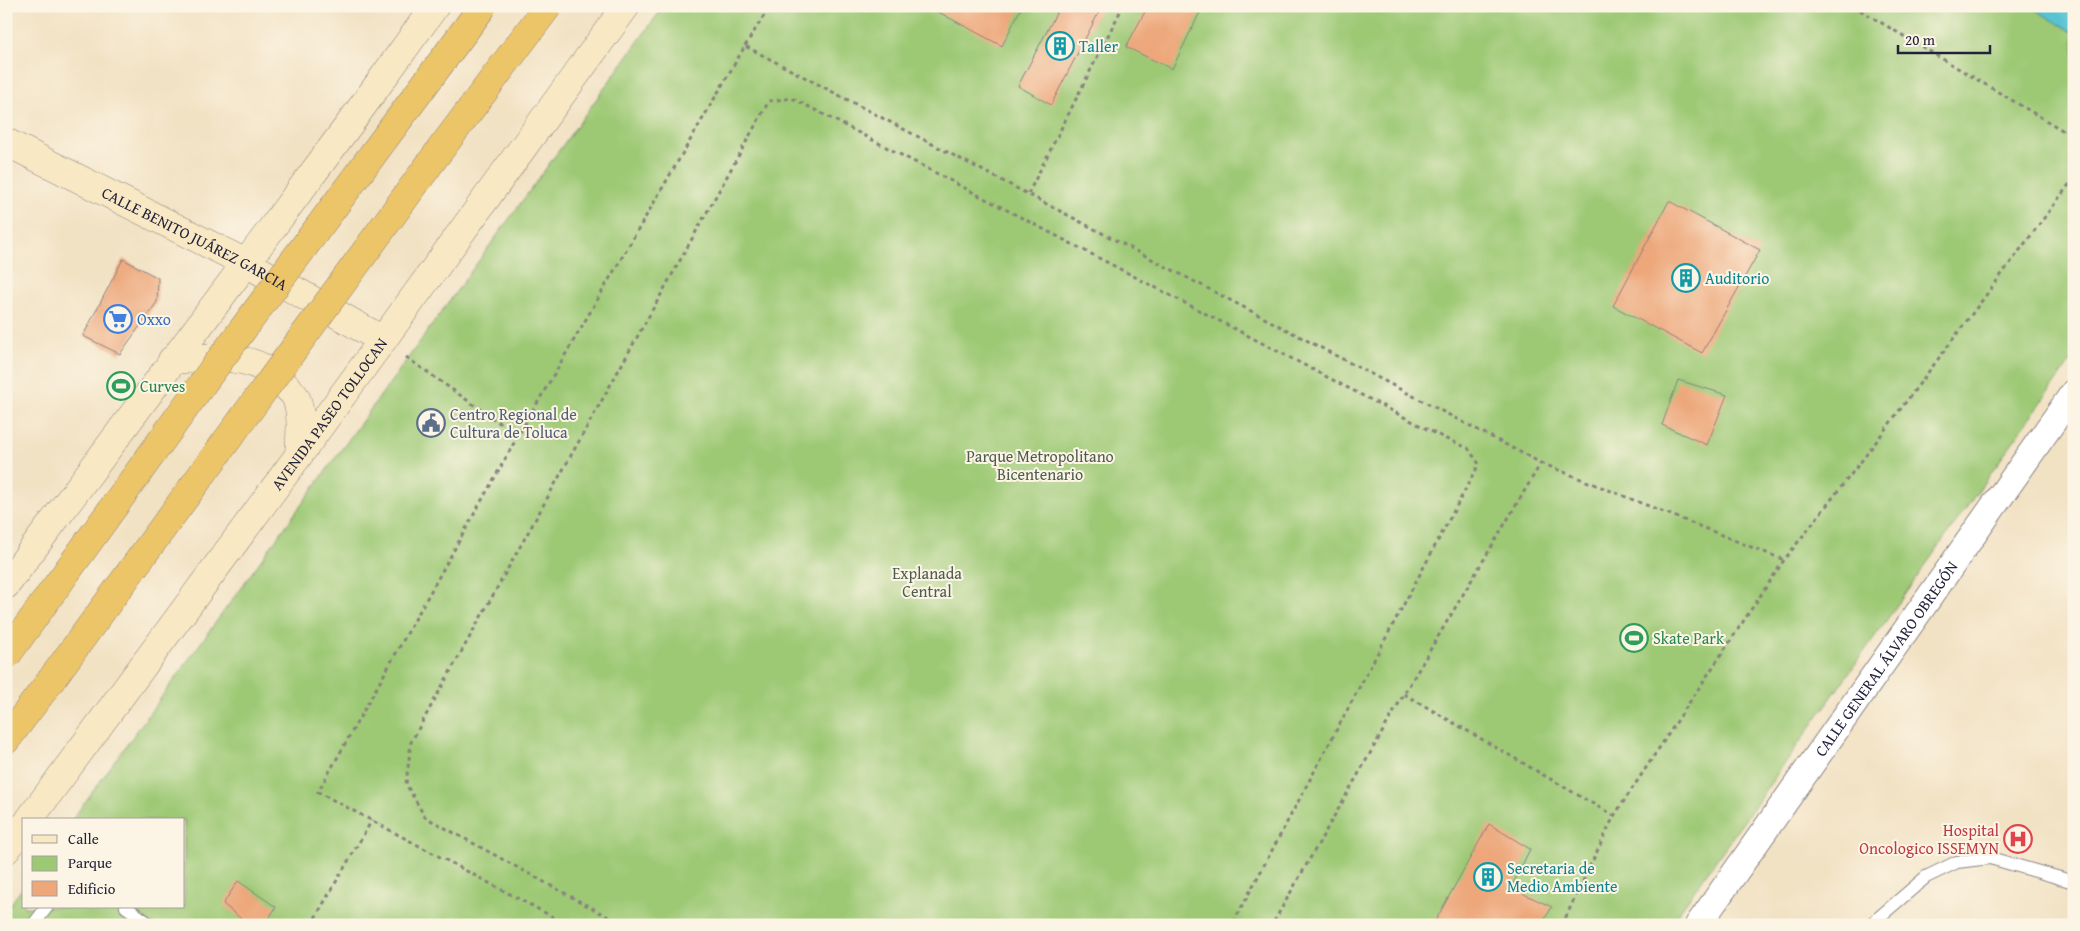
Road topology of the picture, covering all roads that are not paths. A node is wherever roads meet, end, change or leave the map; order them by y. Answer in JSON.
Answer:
{"nodes":[{"id":1,"x":435,"y":6,"type":"edge"},
{"id":2,"x":483,"y":6,"type":"edge"},
{"id":3,"x":548,"y":6,"type":"edge"},
{"id":4,"x":626,"y":6,"type":"edge"},
{"id":5,"x":6,"y":142,"type":"edge"},
{"id":6,"x":246,"y":264,"type":"junction"},
{"id":7,"x":383,"y":340,"type":"junction"},
{"id":8,"x":172,"y":360,"type":"junction"},
{"id":9,"x":2074,"y":392,"type":"edge"},
{"id":10,"x":299,"y":455,"type":"junction"},
{"id":11,"x":6,"y":585,"type":"edge"},
{"id":12,"x":6,"y":656,"type":"edge"},
{"id":13,"x":6,"y":740,"type":"edge"},
{"id":14,"x":30,"y":818,"type":"edge"},
{"id":15,"x":22,"y":829,"type":"edge"},
{"id":16,"x":6,"y":850,"type":"edge"},
{"id":17,"x":2074,"y":882,"type":"edge"},
{"id":18,"x":46,"y":908,"type":"edge"},
{"id":19,"x":127,"y":908,"type":"edge"},
{"id":20,"x":34,"y":925,"type":"edge"},
{"id":21,"x":151,"y":925,"type":"edge"},
{"id":22,"x":1698,"y":925,"type":"edge"},
{"id":23,"x":1870,"y":925,"type":"edge"}],
"edges":[{"from":1,"to":6,"type":"main road"},
{"from":2,"to":12,"type":"highway","bridge":true},
{"from":3,"to":13,"type":"highway","bridge":true},
{"from":4,"to":7,"type":"main road","name":"AVENIDA PASEO TOLLOCAN"},
{"from":5,"to":6,"type":"main road","name":"CALLE BENITO JUÁREZ GARCIA"},
{"from":6,"to":7,"type":"main road","name":"CALLE BENITO JUÁREZ GARCIA"},
{"from":6,"to":8,"type":"main road"},
{"from":7,"to":10,"type":"main road","name":"AVENIDA PASEO TOLLOCAN"},
{"from":8,"to":10,"type":"main road"},
{"from":8,"to":11,"type":"main road"},
{"from":9,"to":22,"type":"street","name":"CALLE GENERAL ÁLVARO OBREGÓN"},
{"from":10,"to":14,"type":"main road","name":"AVENIDA PASEO TOLLOCAN"},
{"from":15,"to":16,"type":"main road"},
{"from":17,"to":23,"type":"lane"},
{"from":18,"to":20,"type":"lane"},
{"from":19,"to":21,"type":"lane"}]}
